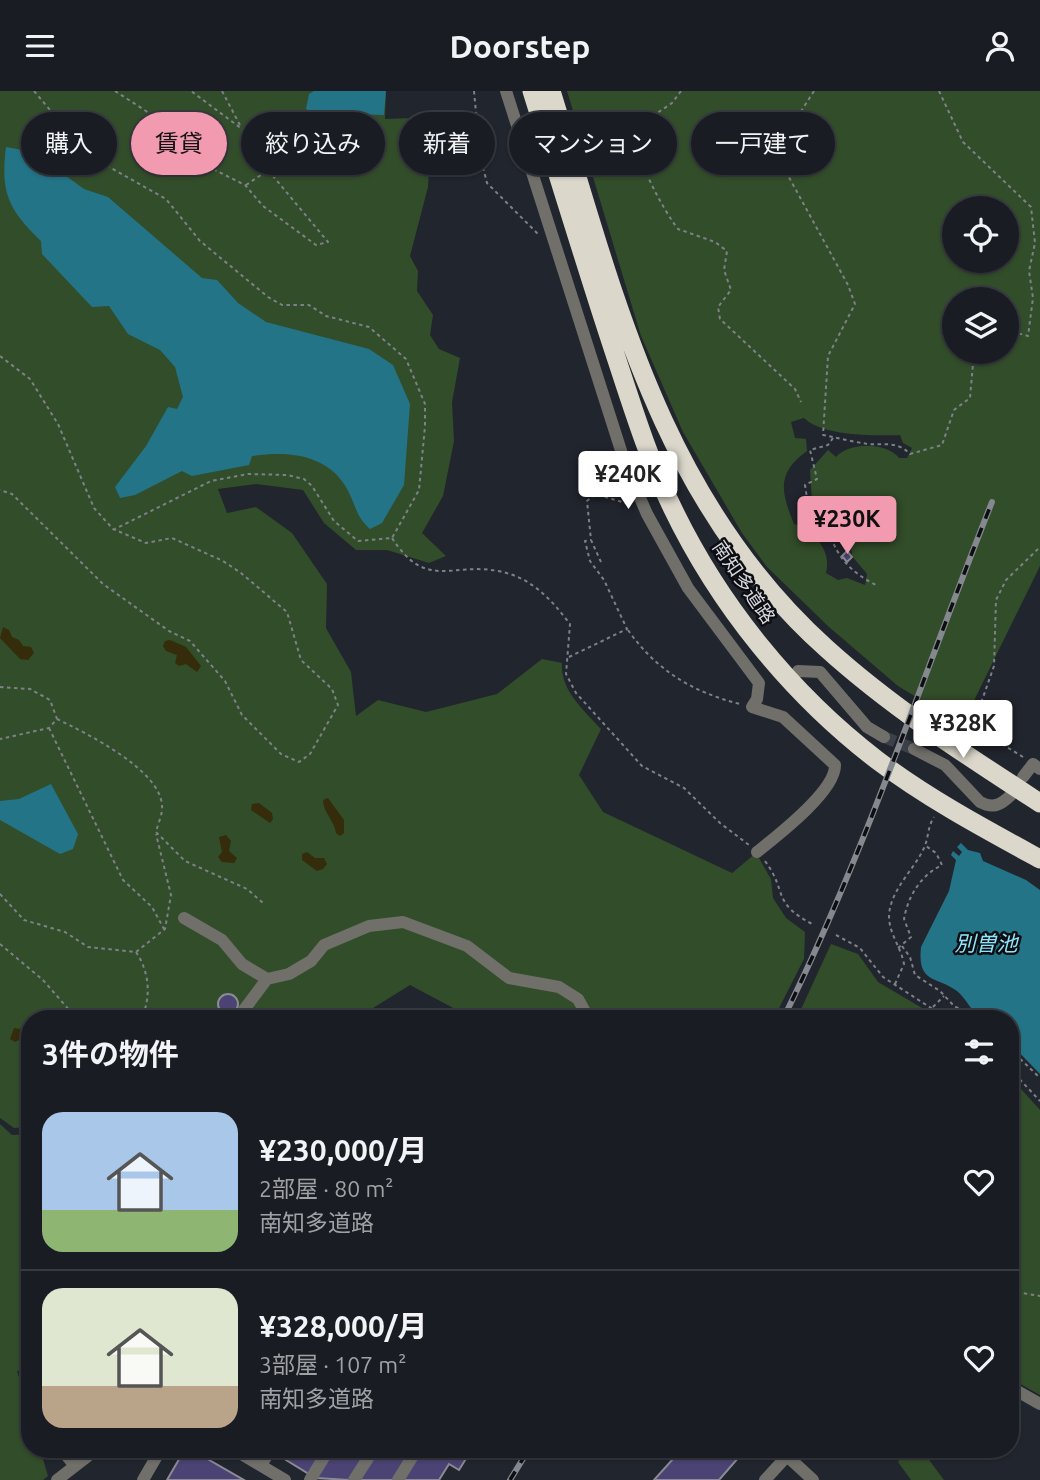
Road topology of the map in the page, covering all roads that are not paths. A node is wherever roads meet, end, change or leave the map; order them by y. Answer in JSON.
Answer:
{"nodes":[{"id":1,"x":506,"y":91,"type":"edge"},
{"id":2,"x":532,"y":91,"type":"edge"},
{"id":3,"x":551,"y":91,"type":"edge"},
{"id":4,"x":798,"y":671,"type":"dead end"},
{"id":5,"x":884,"y":737,"type":"tunnel mouth"},
{"id":6,"x":914,"y":749,"type":"tunnel mouth"},
{"id":7,"x":1037,"y":767,"type":"edge"},
{"id":8,"x":1023,"y":777,"type":"dead end"},
{"id":9,"x":1011,"y":795,"type":"dead end"},
{"id":10,"x":1040,"y":803,"type":"edge"},
{"id":11,"x":757,"y":852,"type":"road end"},
{"id":12,"x":1040,"y":859,"type":"edge"},
{"id":13,"x":184,"y":918,"type":"dead end"},
{"id":14,"x":267,"y":979,"type":"junction"},
{"id":15,"x":244,"y":1010,"type":"edge"},
{"id":16,"x":584,"y":1010,"type":"edge"},
{"id":17,"x":1019,"y":1392,"type":"edge"},
{"id":18,"x":1040,"y":1403,"type":"edge"},
{"id":19,"x":68,"y":1458,"type":"edge"},
{"id":20,"x":85,"y":1458,"type":"edge"},
{"id":21,"x":156,"y":1458,"type":"edge"},
{"id":22,"x":249,"y":1458,"type":"edge"},
{"id":23,"x":265,"y":1458,"type":"edge"},
{"id":24,"x":323,"y":1458,"type":"edge"},
{"id":25,"x":368,"y":1458,"type":"edge"},
{"id":26,"x":412,"y":1458,"type":"edge"},
{"id":27,"x":785,"y":1458,"type":"edge"},
{"id":28,"x":789,"y":1458,"type":"edge"},
{"id":29,"x":261,"y":1465,"type":"junction"},
{"id":30,"x":75,"y":1466,"type":"junction"},
{"id":31,"x":57,"y":1480,"type":"edge"},
{"id":32,"x":143,"y":1480,"type":"edge"},
{"id":33,"x":285,"y":1480,"type":"edge"},
{"id":34,"x":310,"y":1480,"type":"edge"},
{"id":35,"x":354,"y":1480,"type":"edge"},
{"id":36,"x":398,"y":1480,"type":"edge"},
{"id":37,"x":765,"y":1480,"type":"edge"},
{"id":38,"x":813,"y":1480,"type":"edge"}],
"edges":[{"from":1,"to":11,"type":"street"},
{"from":2,"to":12,"type":"highway","name":"南知多道路"},
{"from":3,"to":10,"type":"highway","name":"南知多道路"},
{"from":4,"to":5,"type":"street"},
{"from":6,"to":9,"type":"street"},
{"from":7,"to":8,"type":"street"},
{"from":13,"to":14,"type":"street"},
{"from":14,"to":15,"type":"street"},
{"from":14,"to":16,"type":"street"},
{"from":17,"to":18,"type":"street"},
{"from":19,"to":30,"type":"street"},
{"from":20,"to":30,"type":"street"},
{"from":21,"to":32,"type":"street"},
{"from":22,"to":29,"type":"street"},
{"from":23,"to":29,"type":"street"},
{"from":24,"to":34,"type":"street"},
{"from":25,"to":35,"type":"street"},
{"from":26,"to":36,"type":"street"},
{"from":27,"to":37,"type":"street"},
{"from":28,"to":38,"type":"street"},
{"from":29,"to":33,"type":"street"},
{"from":30,"to":31,"type":"street"}]}
